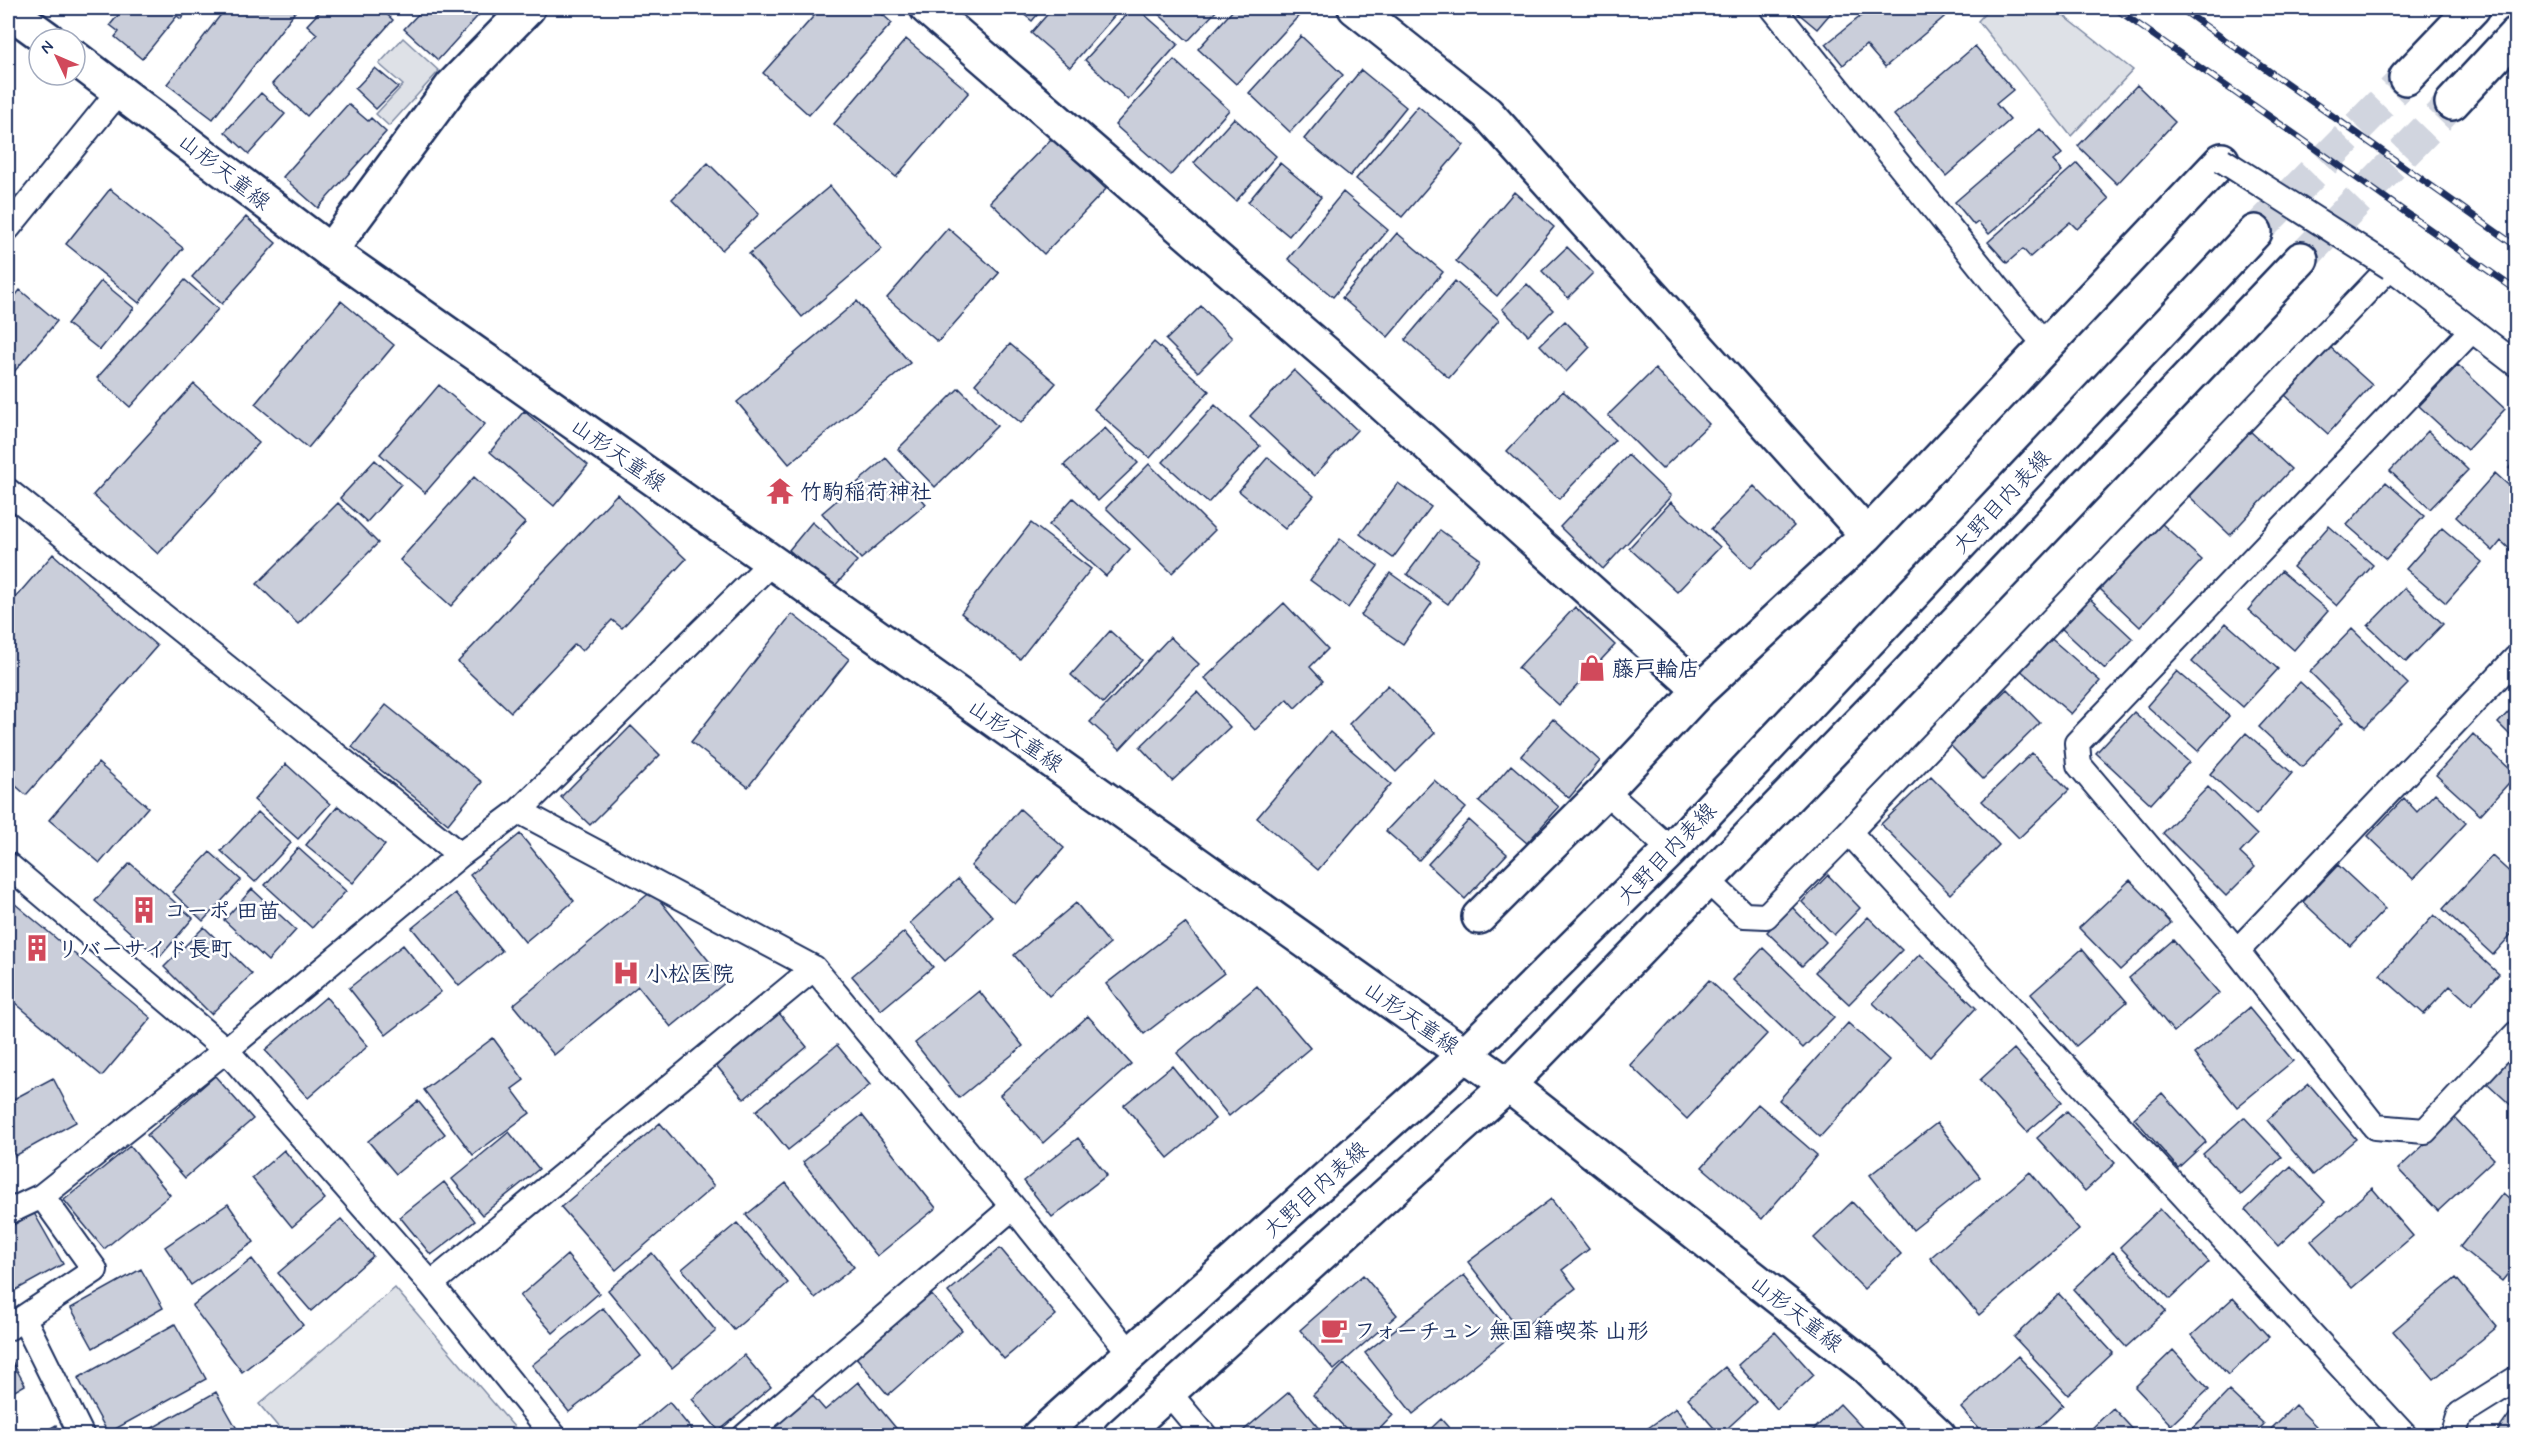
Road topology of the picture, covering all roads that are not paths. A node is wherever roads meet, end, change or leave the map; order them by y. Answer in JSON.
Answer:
{"nodes":[{"id":1,"x":528,"y":8,"type":"edge"},
{"id":2,"x":927,"y":8,"type":"edge"},
{"id":3,"x":1355,"y":8,"type":"edge"},
{"id":4,"x":1773,"y":8,"type":"edge"},
{"id":5,"x":2473,"y":8,"type":"edge"},
{"id":6,"x":8,"y":10,"type":"edge"},
{"id":7,"x":31,"y":27,"type":"edge"},
{"id":8,"x":2517,"y":34,"type":"edge"},
{"id":9,"x":87,"y":67,"type":"edge"},
{"id":10,"x":2406,"y":78,"type":"tunnel mouth"},
{"id":11,"x":120,"y":90,"type":"junction"},
{"id":12,"x":2452,"y":103,"type":"tunnel mouth"},
{"id":13,"x":2222,"y":160,"type":"joint"},
{"id":14,"x":8,"y":228,"type":"edge"},
{"id":15,"x":2255,"y":232,"type":"tunnel mouth"},
{"id":16,"x":330,"y":251,"type":"junction"},
{"id":17,"x":2301,"y":260,"type":"tunnel mouth"},
{"id":18,"x":2390,"y":267,"type":"junction"},
{"id":19,"x":2472,"y":331,"type":"junction"},
{"id":20,"x":2047,"y":346,"type":"junction"},
{"id":21,"x":2517,"y":363,"type":"edge"},
{"id":22,"x":8,"y":491,"type":"edge"},
{"id":23,"x":1867,"y":535,"type":"junction"},
{"id":24,"x":772,"y":562,"type":"junction"},
{"id":25,"x":2517,"y":658,"type":"edge"},
{"id":26,"x":1700,"y":690,"type":"junction"},
{"id":27,"x":1605,"y":791,"type":"junction"},
{"id":28,"x":519,"y":811,"type":"junction"},
{"id":29,"x":1849,"y":832,"type":"junction"},
{"id":30,"x":1671,"y":850,"type":"junction"},
{"id":31,"x":460,"y":855,"type":"junction"},
{"id":32,"x":8,"y":865,"type":"edge"},
{"id":33,"x":1707,"y":880,"type":"junction"},
{"id":34,"x":1479,"y":917,"type":"dead end"},
{"id":35,"x":2237,"y":951,"type":"junction"},
{"id":36,"x":814,"y":968,"type":"junction"},
{"id":37,"x":2517,"y":1034,"type":"edge"},
{"id":38,"x":226,"y":1050,"type":"junction"},
{"id":39,"x":1464,"y":1055,"type":"junction"},
{"id":40,"x":1508,"y":1085,"type":"junction"},
{"id":41,"x":42,"y":1196,"type":"junction"},
{"id":42,"x":1014,"y":1208,"type":"junction"},
{"id":43,"x":8,"y":1212,"type":"edge"},
{"id":44,"x":431,"y":1284,"type":"junction"},
{"id":45,"x":16,"y":1324,"type":"edge"},
{"id":46,"x":1131,"y":1354,"type":"junction"},
{"id":47,"x":2517,"y":1379,"type":"edge"},
{"id":48,"x":1169,"y":1393,"type":"junction"},
{"id":49,"x":82,"y":1436,"type":"edge"},
{"id":50,"x":554,"y":1436,"type":"edge"},
{"id":51,"x":745,"y":1436,"type":"edge"},
{"id":52,"x":1039,"y":1436,"type":"edge"},
{"id":53,"x":1120,"y":1436,"type":"edge"},
{"id":54,"x":1205,"y":1436,"type":"edge"},
{"id":55,"x":1939,"y":1436,"type":"edge"},
{"id":56,"x":2405,"y":1436,"type":"edge"},
{"id":57,"x":2453,"y":1436,"type":"edge"}],
"edges":[{"from":1,"to":16,"type":"main road"},
{"from":2,"to":26,"type":"main road"},
{"from":3,"to":23,"type":"main road"},
{"from":4,"to":20,"type":"lane"},
{"from":5,"to":10,"type":"main road"},
{"from":6,"to":7,"type":"main road"},
{"from":8,"to":12,"type":"main road"},
{"from":9,"to":11,"type":"main road","name":"山形天童線"},
{"from":11,"to":14,"type":"lane"},
{"from":11,"to":16,"type":"main road","name":"山形天童線"},
{"from":13,"to":18,"type":"lane","bridge":true},
{"from":13,"to":20,"type":"main road"},
{"from":15,"to":30,"type":"main road","name":"大野目内表線"},
{"from":16,"to":24,"type":"main road","name":"山形天童線"},
{"from":17,"to":33,"type":"main road"},
{"from":18,"to":19,"type":"lane"},
{"from":18,"to":29,"type":"lane"},
{"from":19,"to":21,"type":"lane"},
{"from":19,"to":35,"type":"lane"},
{"from":20,"to":23,"type":"main road"},
{"from":22,"to":31,"type":"lane"},
{"from":23,"to":26,"type":"main road"},
{"from":24,"to":28,"type":"lane"},
{"from":24,"to":39,"type":"main road","name":"山形天童線"},
{"from":25,"to":35,"type":"lane"},
{"from":26,"to":27,"type":"main road"},
{"from":27,"to":30,"type":"lane"},
{"from":27,"to":34,"type":"main road"},
{"from":28,"to":31,"type":"lane"},
{"from":28,"to":36,"type":"lane"},
{"from":29,"to":33,"type":"lane"},
{"from":29,"to":56,"type":"lane"},
{"from":30,"to":39,"type":"main road","name":"大野目内表線"},
{"from":31,"to":38,"type":"lane"},
{"from":32,"to":38,"type":"lane"},
{"from":33,"to":40,"type":"main road"},
{"from":35,"to":37,"type":"lane"},
{"from":36,"to":42,"type":"lane"},
{"from":36,"to":44,"type":"lane"},
{"from":38,"to":41,"type":"lane"},
{"from":38,"to":44,"type":"lane"},
{"from":39,"to":40,"type":"main road","name":"山形天童線"},
{"from":39,"to":46,"type":"main road","name":"大野目内表線"},
{"from":40,"to":48,"type":"main road"},
{"from":40,"to":55,"type":"main road","name":"山形天童線"},
{"from":41,"to":43,"type":"lane"},
{"from":41,"to":45,"type":"lane"},
{"from":42,"to":46,"type":"lane"},
{"from":42,"to":51,"type":"lane"},
{"from":44,"to":50,"type":"lane"},
{"from":45,"to":49,"type":"lane"},
{"from":46,"to":52,"type":"main road","name":"大野目内表線"},
{"from":47,"to":57,"type":"lane"},
{"from":48,"to":53,"type":"main road"},
{"from":48,"to":54,"type":"lane"}]}
